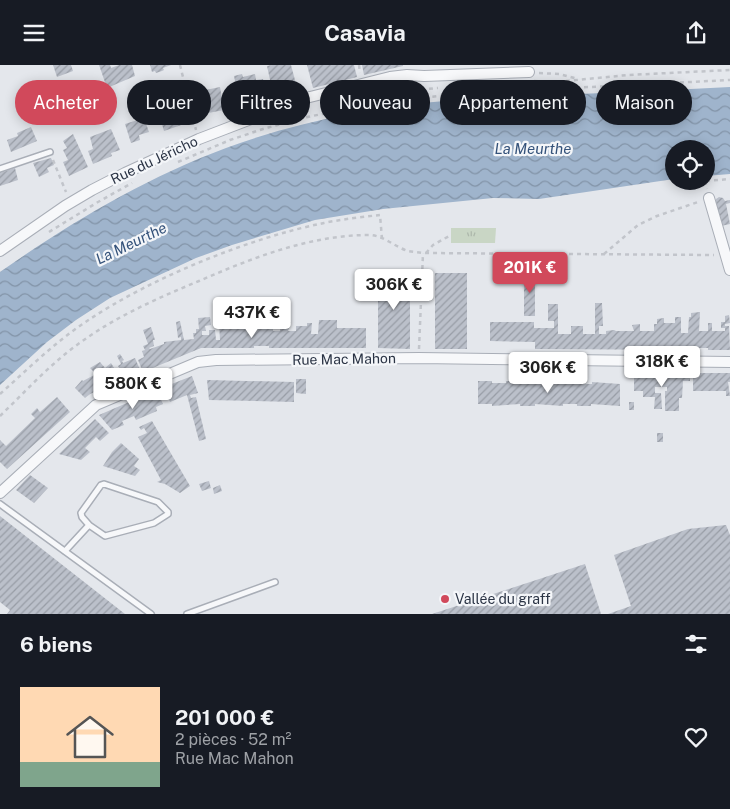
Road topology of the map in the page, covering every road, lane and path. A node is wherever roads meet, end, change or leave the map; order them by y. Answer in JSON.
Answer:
{"nodes":[{"id":1,"x":180,"y":65,"type":"edge"},
{"id":2,"x":490,"y":69,"type":"edge"},
{"id":3,"x":730,"y":70,"type":"edge"},
{"id":4,"x":529,"y":77,"type":"junction"},
{"id":5,"x":582,"y":79,"type":"junction"},
{"id":6,"x":730,"y":80,"type":"edge"},
{"id":7,"x":439,"y":88,"type":"dead end"},
{"id":8,"x":586,"y":88,"type":"edge"},
{"id":9,"x":430,"y":89,"type":"edge"},
{"id":10,"x":440,"y":96,"type":"edge"},
{"id":11,"x":198,"y":139,"type":"junction"},
{"id":12,"x":50,"y":152,"type":"joint"},
{"id":13,"x":176,"y":163,"type":"dead end"},
{"id":14,"x":0,"y":169,"type":"edge"},
{"id":15,"x":730,"y":179,"type":"edge"},
{"id":16,"x":715,"y":180,"type":"edge"},
{"id":17,"x":134,"y":182,"type":"dead end"},
{"id":18,"x":709,"y":199,"type":"joint"},
{"id":19,"x":70,"y":203,"type":"junction"},
{"id":20,"x":451,"y":235,"type":"dead end"},
{"id":21,"x":42,"y":237,"type":"dead end"},
{"id":22,"x":382,"y":239,"type":"junction"},
{"id":23,"x":0,"y":251,"type":"edge"},
{"id":24,"x":424,"y":253,"type":"junction"},
{"id":25,"x":604,"y":254,"type":"junction"},
{"id":26,"x":726,"y":255,"type":"junction"},
{"id":27,"x":730,"y":270,"type":"edge"},
{"id":28,"x":419,"y":358,"type":"junction"},
{"id":29,"x":730,"y":362,"type":"edge"},
{"id":30,"x":0,"y":394,"type":"edge"},
{"id":31,"x":0,"y":416,"type":"edge"},
{"id":32,"x":0,"y":493,"type":"edge"},
{"id":33,"x":0,"y":504,"type":"edge"},
{"id":34,"x":89,"y":525,"type":"junction"},
{"id":35,"x":65,"y":551,"type":"junction"},
{"id":36,"x":275,"y":582,"type":"dead end"},
{"id":37,"x":152,"y":614,"type":"edge"},
{"id":38,"x":187,"y":614,"type":"edge"}],
"edges":[{"from":1,"to":11,"type":"path"},
{"from":2,"to":4,"type":"street","name":"Rue du Jéricho"},
{"from":2,"to":11,"type":"street","name":"Rue du Jéricho"},
{"from":3,"to":5,"type":"path"},
{"from":4,"to":5,"type":"path"},
{"from":4,"to":5,"type":"path"},
{"from":6,"to":8,"type":"path"},
{"from":7,"to":9,"type":"path"},
{"from":10,"to":13,"type":"path"},
{"from":11,"to":19,"type":"street","name":"Rue du Jéricho"},
{"from":12,"to":14,"type":"lane"},
{"from":12,"to":19,"type":"path"},
{"from":15,"to":16,"type":"path"},
{"from":17,"to":21,"type":"path"},
{"from":18,"to":25,"type":"path"},
{"from":18,"to":26,"type":"street"},
{"from":19,"to":23,"type":"street","name":"Rue du Jéricho"},
{"from":20,"to":24,"type":"path"},
{"from":22,"to":24,"type":"path"},
{"from":22,"to":30,"type":"path"},
{"from":22,"to":31,"type":"path"},
{"from":24,"to":25,"type":"path"},
{"from":24,"to":28,"type":"path"},
{"from":25,"to":26,"type":"path"},
{"from":26,"to":27,"type":"street"},
{"from":28,"to":29,"type":"street","name":"Rue Mac Mahon"},
{"from":28,"to":32,"type":"street","name":"Rue Mac Mahon"},
{"from":33,"to":35,"type":"lane"},
{"from":34,"to":34,"type":"lane"},
{"from":34,"to":35,"type":"lane"},
{"from":35,"to":37,"type":"lane"},
{"from":36,"to":38,"type":"lane"}]}
